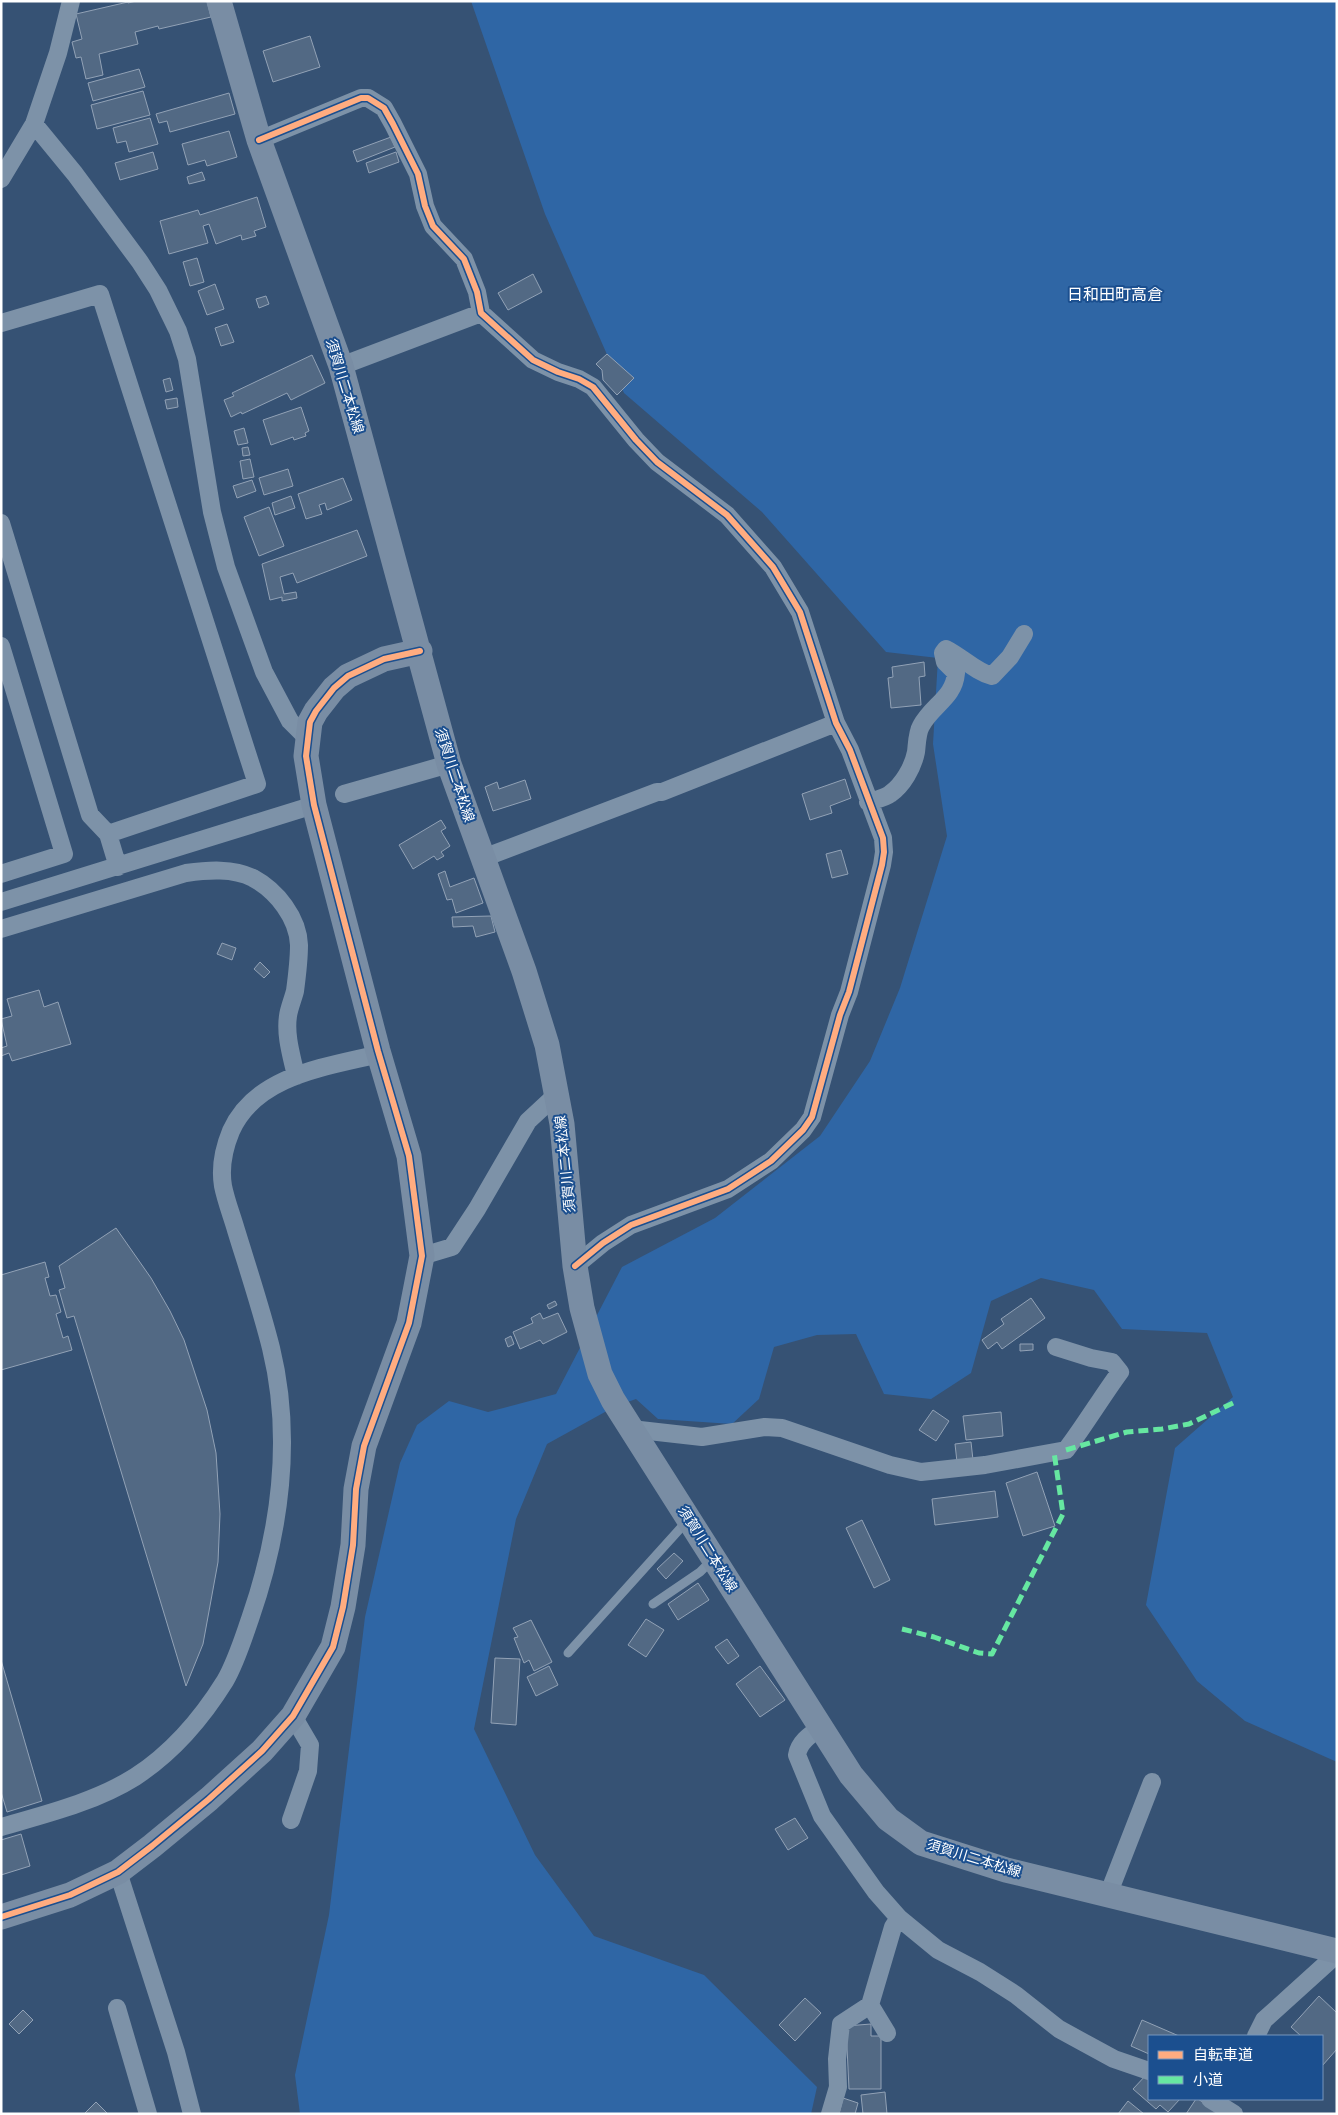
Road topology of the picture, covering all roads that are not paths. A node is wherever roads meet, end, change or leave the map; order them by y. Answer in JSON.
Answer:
{"nodes":[{"id":1,"x":71,"y":1,"type":"edge"},
{"id":2,"x":219,"y":1,"type":"edge"},
{"id":3,"x":34,"y":124,"type":"junction"},
{"id":4,"x":259,"y":140,"type":"junction"},
{"id":5,"x":1,"y":179,"type":"edge"},
{"id":6,"x":480,"y":313,"type":"junction"},
{"id":7,"x":1,"y":323,"type":"edge"},
{"id":8,"x":340,"y":366,"type":"junction"},
{"id":9,"x":1,"y":523,"type":"edge"},
{"id":10,"x":1024,"y":634,"type":"dead end"},
{"id":11,"x":1,"y":646,"type":"edge"},
{"id":12,"x":420,"y":651,"type":"junction"},
{"id":13,"x":836,"y":723,"type":"junction"},
{"id":14,"x":308,"y":739,"type":"junction"},
{"id":15,"x":449,"y":764,"type":"junction"},
{"id":16,"x":344,"y":794,"type":"dead end"},
{"id":17,"x":868,"y":802,"type":"junction"},
{"id":18,"x":314,"y":804,"type":"junction"},
{"id":19,"x":108,"y":834,"type":"junction"},
{"id":20,"x":483,"y":858,"type":"junction"},
{"id":21,"x":118,"y":867,"type":"junction"},
{"id":22,"x":1,"y":874,"type":"edge"},
{"id":23,"x":1,"y":902,"type":"edge"},
{"id":24,"x":1,"y":929,"type":"edge"},
{"id":25,"x":379,"y":1054,"type":"junction"},
{"id":26,"x":296,"y":1076,"type":"junction"},
{"id":27,"x":556,"y":1094,"type":"junction"},
{"id":28,"x":422,"y":1256,"type":"junction"},
{"id":29,"x":575,"y":1266,"type":"junction"},
{"id":30,"x":1056,"y":1347,"type":"dead end"},
{"id":31,"x":631,"y":1429,"type":"junction"},
{"id":32,"x":689,"y":1519,"type":"junction"},
{"id":33,"x":714,"y":1558,"type":"junction"},
{"id":34,"x":653,"y":1604,"type":"dead end"},
{"id":35,"x":568,"y":1653,"type":"dead end"},
{"id":36,"x":293,"y":1716,"type":"junction"},
{"id":37,"x":820,"y":1728,"type":"junction"},
{"id":38,"x":1152,"y":1782,"type":"dead end"},
{"id":39,"x":291,"y":1820,"type":"dead end"},
{"id":40,"x":1,"y":1827,"type":"edge"},
{"id":41,"x":118,"y":1872,"type":"junction"},
{"id":42,"x":1108,"y":1894,"type":"junction"},
{"id":43,"x":1,"y":1917,"type":"edge"},
{"id":44,"x":899,"y":1918,"type":"junction"},
{"id":45,"x":1337,"y":1953,"type":"edge"},
{"id":46,"x":870,"y":2005,"type":"junction"},
{"id":47,"x":117,"y":2008,"type":"dead end"},
{"id":48,"x":887,"y":2033,"type":"dead end"},
{"id":49,"x":1256,"y":2035,"type":"edge"},
{"id":50,"x":1148,"y":2071,"type":"edge"},
{"id":51,"x":1212,"y":2100,"type":"edge"},
{"id":52,"x":148,"y":2114,"type":"edge"},
{"id":53,"x":192,"y":2114,"type":"edge"},
{"id":54,"x":830,"y":2114,"type":"edge"},
{"id":55,"x":1234,"y":2114,"type":"edge"}],
"edges":[{"from":1,"to":3,"type":"street"},
{"from":2,"to":4,"type":"main road","name":"須賀川二本松線"},
{"from":3,"to":5,"type":"street"},
{"from":3,"to":14,"type":"street"},
{"from":4,"to":6,"type":"street"},
{"from":4,"to":8,"type":"main road","name":"須賀川二本松線"},
{"from":6,"to":8,"type":"street"},
{"from":6,"to":13,"type":"street"},
{"from":7,"to":19,"type":"street"},
{"from":8,"to":12,"type":"main road","name":"須賀川二本松線"},
{"from":9,"to":19,"type":"street"},
{"from":10,"to":17,"type":"street"},
{"from":11,"to":22,"type":"street"},
{"from":12,"to":14,"type":"main road"},
{"from":12,"to":15,"type":"main road","name":"須賀川二本松線"},
{"from":13,"to":17,"type":"street"},
{"from":13,"to":20,"type":"street"},
{"from":14,"to":18,"type":"main road"},
{"from":15,"to":16,"type":"street"},
{"from":15,"to":20,"type":"main road","name":"須賀川二本松線"},
{"from":17,"to":29,"type":"street"},
{"from":18,"to":21,"type":"street"},
{"from":18,"to":25,"type":"main road"},
{"from":19,"to":21,"type":"street"},
{"from":20,"to":27,"type":"main road","name":"須賀川二本松線"},
{"from":21,"to":23,"type":"street"},
{"from":24,"to":26,"type":"street"},
{"from":25,"to":26,"type":"street"},
{"from":25,"to":28,"type":"main road"},
{"from":26,"to":40,"type":"street"},
{"from":27,"to":28,"type":"street"},
{"from":27,"to":29,"type":"main road","name":"須賀川二本松線"},
{"from":28,"to":36,"type":"main road"},
{"from":29,"to":31,"type":"main road","name":"須賀川二本松線"},
{"from":30,"to":31,"type":"street"},
{"from":31,"to":32,"type":"main road","name":"須賀川二本松線"},
{"from":32,"to":33,"type":"main road","name":"須賀川二本松線"},
{"from":32,"to":35,"type":"lane"},
{"from":33,"to":34,"type":"lane"},
{"from":33,"to":37,"type":"main road","name":"須賀川二本松線"},
{"from":36,"to":39,"type":"street"},
{"from":36,"to":41,"type":"main road"},
{"from":37,"to":42,"type":"main road","name":"須賀川二本松線"},
{"from":37,"to":44,"type":"street"},
{"from":38,"to":42,"type":"street"},
{"from":41,"to":43,"type":"main road"},
{"from":41,"to":53,"type":"street"},
{"from":42,"to":45,"type":"main road","name":"須賀川二本松線"},
{"from":44,"to":46,"type":"street"},
{"from":44,"to":50,"type":"street"},
{"from":45,"to":49,"type":"street"},
{"from":46,"to":48,"type":"street"},
{"from":46,"to":54,"type":"street"},
{"from":47,"to":52,"type":"street"},
{"from":51,"to":55,"type":"street"}]}
